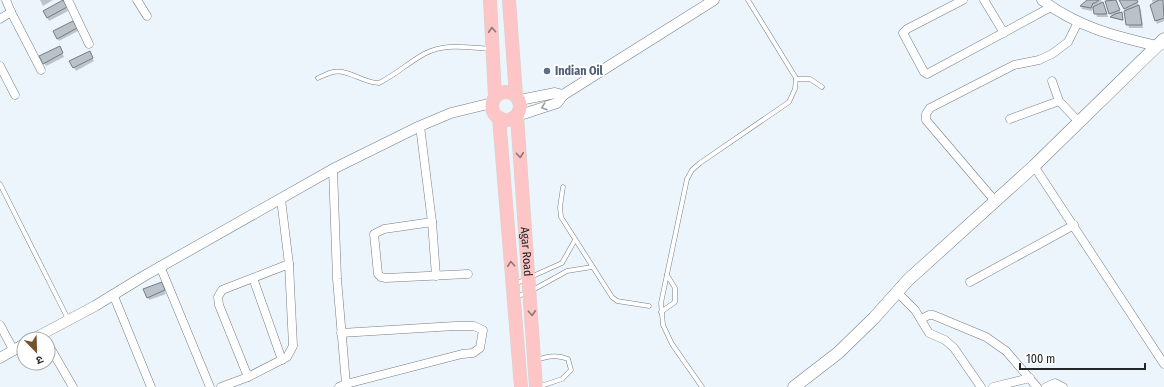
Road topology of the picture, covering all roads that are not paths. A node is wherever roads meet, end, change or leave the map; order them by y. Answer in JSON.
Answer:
{"nodes":[{"id":1,"x":6,"y":0,"type":"edge"},
{"id":2,"x":68,"y":0,"type":"edge"},
{"id":3,"x":137,"y":0,"type":"edge"},
{"id":4,"x":490,"y":0,"type":"edge"},
{"id":5,"x":509,"y":0,"type":"edge"},
{"id":6,"x":714,"y":0,"type":"edge"},
{"id":7,"x":748,"y":0,"type":"edge"},
{"id":8,"x":963,"y":0,"type":"edge"},
{"id":9,"x":984,"y":0,"type":"edge"},
{"id":10,"x":1042,"y":0,"type":"edge"},
{"id":11,"x":1051,"y":7,"type":"junction"},
{"id":12,"x":11,"y":12,"type":"junction"},
{"id":13,"x":147,"y":16,"type":"dead end"},
{"id":14,"x":0,"y":19,"type":"edge"},
{"id":15,"x":1078,"y":22,"type":"junction"},
{"id":16,"x":1004,"y":33,"type":"junction"},
{"id":17,"x":89,"y":44,"type":"dead end"},
{"id":18,"x":1162,"y":45,"type":"edge"},
{"id":19,"x":493,"y":49,"type":"junction"},
{"id":20,"x":0,"y":66,"type":"edge"},
{"id":21,"x":41,"y":70,"type":"dead end"},
{"id":22,"x":318,"y":78,"type":"dead end"},
{"id":23,"x":796,"y":79,"type":"junction"},
{"id":24,"x":1052,"y":81,"type":"dead end"},
{"id":25,"x":822,"y":86,"type":"dead end"},
{"id":26,"x":15,"y":95,"type":"dead end"},
{"id":27,"x":563,"y":95,"type":"junction"},
{"id":28,"x":518,"y":98,"type":"junction"},
{"id":29,"x":494,"y":100,"type":"junction"},
{"id":30,"x":1059,"y":101,"type":"junction"},
{"id":31,"x":517,"y":116,"type":"junction"},
{"id":32,"x":499,"y":118,"type":"junction"},
{"id":33,"x":1010,"y":119,"type":"dead end"},
{"id":34,"x":1080,"y":122,"type":"junction"},
{"id":35,"x":420,"y":126,"type":"junction"},
{"id":36,"x":1034,"y":166,"type":"junction"},
{"id":37,"x":333,"y":169,"type":"junction"},
{"id":38,"x":0,"y":184,"type":"edge"},
{"id":39,"x":564,"y":187,"type":"dead end"},
{"id":40,"x":280,"y":199,"type":"junction"},
{"id":41,"x":995,"y":201,"type":"junction"},
{"id":42,"x":432,"y":222,"type":"junction"},
{"id":43,"x":1074,"y":225,"type":"junction"},
{"id":44,"x":575,"y":240,"type":"junction"},
{"id":45,"x":562,"y":263,"type":"junction"},
{"id":46,"x":289,"y":264,"type":"junction"},
{"id":47,"x":160,"y":266,"type":"junction"},
{"id":48,"x":592,"y":267,"type":"junction"},
{"id":49,"x":567,"y":270,"type":"junction"},
{"id":50,"x":468,"y":274,"type":"dead end"},
{"id":51,"x":667,"y":274,"type":"junction"},
{"id":52,"x":436,"y":276,"type":"junction"},
{"id":53,"x":253,"y":278,"type":"junction"},
{"id":54,"x":970,"y":282,"type":"dead end"},
{"id":55,"x":513,"y":284,"type":"junction"},
{"id":56,"x":530,"y":285,"type":"junction"},
{"id":57,"x":897,"y":292,"type":"junction"},
{"id":58,"x":113,"y":294,"type":"junction"},
{"id":59,"x":514,"y":298,"type":"junction"},
{"id":60,"x":649,"y":306,"type":"dead end"},
{"id":61,"x":662,"y":312,"type":"junction"},
{"id":62,"x":921,"y":319,"type":"junction"},
{"id":63,"x":68,"y":320,"type":"junction"},
{"id":64,"x":0,"y":325,"type":"edge"},
{"id":65,"x":52,"y":331,"type":"edge"},
{"id":66,"x":341,"y":333,"type":"junction"},
{"id":67,"x":14,"y":351,"type":"joint"},
{"id":68,"x":0,"y":358,"type":"edge"},
{"id":69,"x":56,"y":358,"type":"edge"},
{"id":70,"x":282,"y":360,"type":"junction"},
{"id":71,"x":535,"y":362,"type":"junction"},
{"id":72,"x":1164,"y":364,"type":"edge"},
{"id":73,"x":248,"y":377,"type":"junction"},
{"id":74,"x":1030,"y":378,"type":"junction"},
{"id":75,"x":342,"y":386,"type":"edge"},
{"id":76,"x":73,"y":387,"type":"edge"},
{"id":77,"x":151,"y":387,"type":"edge"},
{"id":78,"x":210,"y":387,"type":"edge"},
{"id":79,"x":221,"y":387,"type":"edge"},
{"id":80,"x":521,"y":387,"type":"edge"},
{"id":81,"x":538,"y":387,"type":"edge"},
{"id":82,"x":702,"y":387,"type":"edge"},
{"id":83,"x":794,"y":387,"type":"edge"},
{"id":84,"x":981,"y":387,"type":"edge"},
{"id":85,"x":993,"y":387,"type":"edge"},
{"id":86,"x":1037,"y":387,"type":"edge"},
{"id":87,"x":1046,"y":387,"type":"edge"},
{"id":88,"x":1063,"y":387,"type":"edge"}],
"edges":[{"from":1,"to":12,"type":"street"},
{"from":2,"to":17,"type":"street"},
{"from":3,"to":13,"type":"street"},
{"from":19,"to":4,"type":"main road","one_way":true},
{"from":5,"to":28,"type":"main road","name":"Agar Road"},
{"from":6,"to":27,"type":"street"},
{"from":7,"to":23,"type":"lane"},
{"from":8,"to":16,"type":"street"},
{"from":9,"to":16,"type":"street"},
{"from":10,"to":11,"type":"street"},
{"from":11,"to":15,"type":"street"},
{"from":11,"to":16,"type":"street"},
{"from":12,"to":14,"type":"street"},
{"from":12,"to":21,"type":"street"},
{"from":15,"to":18,"type":"street"},
{"from":15,"to":41,"type":"street"},
{"from":18,"to":34,"type":"main road"},
{"from":19,"to":22,"type":"lane"},
{"from":19,"to":29,"type":"main road"},
{"from":20,"to":26,"type":"street"},
{"from":23,"to":25,"type":"lane"},
{"from":23,"to":51,"type":"lane"},
{"from":24,"to":30,"type":"street"},
{"from":27,"to":28,"type":"street"},
{"from":27,"to":31,"type":"street","one_way":true},
{"from":28,"to":29,"type":"main road"},
{"from":28,"to":31,"type":"main road","name":"Agar Road"},
{"from":29,"to":32,"type":"main road"},
{"from":29,"to":35,"type":"street"},
{"from":30,"to":33,"type":"street"},
{"from":30,"to":34,"type":"street"},
{"from":31,"to":32,"type":"main road"},
{"from":31,"to":56,"type":"main road","name":"Agar Road","one_way":true},
{"from":55,"to":32,"type":"main road","one_way":true},
{"from":34,"to":36,"type":"main road"},
{"from":35,"to":37,"type":"street"},
{"from":35,"to":42,"type":"street"},
{"from":36,"to":41,"type":"main road"},
{"from":36,"to":43,"type":"street"},
{"from":37,"to":40,"type":"street"},
{"from":37,"to":66,"type":"street"},
{"from":38,"to":63,"type":"lane"},
{"from":39,"to":44,"type":"lane"},
{"from":40,"to":46,"type":"street"},
{"from":40,"to":47,"type":"street"},
{"from":41,"to":57,"type":"main road"},
{"from":42,"to":52,"type":"street"},
{"from":42,"to":52,"type":"street"},
{"from":43,"to":54,"type":"street"},
{"from":43,"to":72,"type":"street"},
{"from":44,"to":45,"type":"lane"},
{"from":44,"to":48,"type":"lane"},
{"from":45,"to":49,"type":"lane"},
{"from":45,"to":56,"type":"lane"},
{"from":46,"to":53,"type":"street"},
{"from":46,"to":70,"type":"street"},
{"from":47,"to":58,"type":"street"},
{"from":47,"to":78,"type":"street"},
{"from":48,"to":49,"type":"lane"},
{"from":48,"to":60,"type":"lane"},
{"from":49,"to":56,"type":"lane"},
{"from":50,"to":52,"type":"street"},
{"from":51,"to":61,"type":"lane"},
{"from":51,"to":61,"type":"lane"},
{"from":53,"to":70,"type":"street"},
{"from":53,"to":73,"type":"street"},
{"from":55,"to":56,"type":"lane"},
{"from":55,"to":59,"type":"main road"},
{"from":56,"to":59,"type":"lane"},
{"from":56,"to":71,"type":"main road","name":"Agar Road","one_way":true},
{"from":57,"to":62,"type":"street"},
{"from":57,"to":83,"type":"main road"},
{"from":58,"to":63,"type":"street"},
{"from":58,"to":77,"type":"street"},
{"from":59,"to":80,"type":"main road"},
{"from":61,"to":82,"type":"lane"},
{"from":62,"to":74,"type":"street"},
{"from":62,"to":84,"type":"street"},
{"from":63,"to":65,"type":"street"},
{"from":64,"to":67,"type":"street"},
{"from":66,"to":75,"type":"street"},
{"from":66,"to":75,"type":"street"},
{"from":67,"to":68,"type":"street"},
{"from":69,"to":76,"type":"street"},
{"from":70,"to":73,"type":"street"},
{"from":71,"to":81,"type":"main road","name":"Agar Road"},
{"from":71,"to":81,"type":"lane"},
{"from":73,"to":79,"type":"street"},
{"from":74,"to":85,"type":"street"},
{"from":74,"to":86,"type":"street"},
{"from":87,"to":88,"type":"street"}]}
